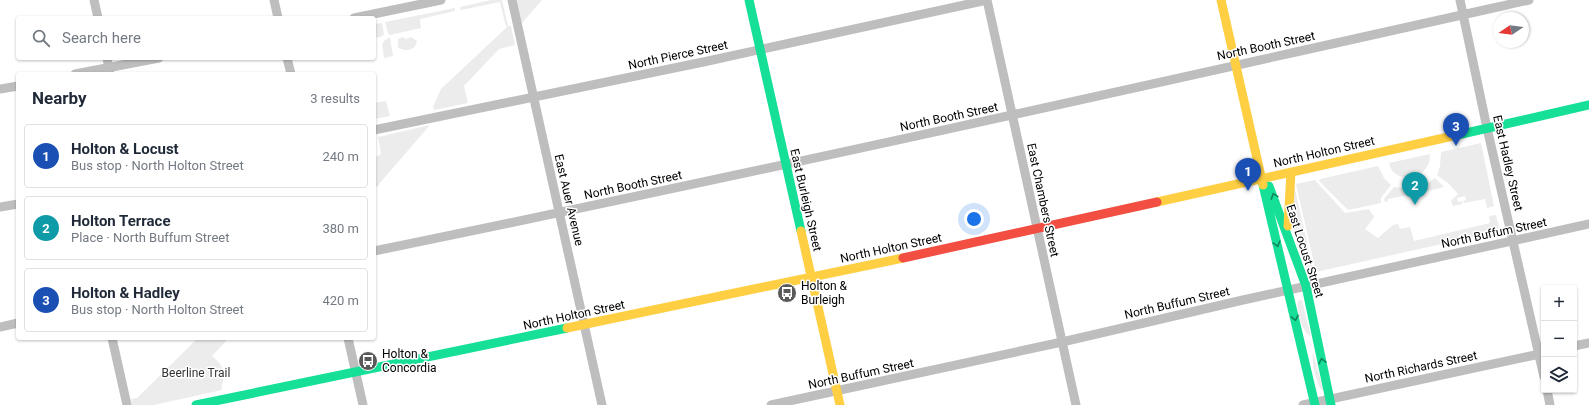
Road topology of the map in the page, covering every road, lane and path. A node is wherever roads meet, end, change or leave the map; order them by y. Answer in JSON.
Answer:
{"nodes":[{"id":1,"x":94,"y":0,"type":"edge"},
{"id":2,"x":274,"y":0,"type":"edge"},
{"id":3,"x":440,"y":0,"type":"edge"},
{"id":4,"x":512,"y":0,"type":"edge"},
{"id":5,"x":749,"y":0,"type":"edge"},
{"id":6,"x":987,"y":0,"type":"edge"},
{"id":7,"x":1222,"y":0,"type":"edge"},
{"id":8,"x":1460,"y":0,"type":"edge"},
{"id":9,"x":1529,"y":0,"type":"edge"},
{"id":10,"x":1464,"y":15,"type":"junction"},
{"id":11,"x":98,"y":16,"type":"edge"},
{"id":12,"x":278,"y":16,"type":"edge"},
{"id":13,"x":364,"y":16,"type":"edge"},
{"id":14,"x":760,"y":50,"type":"junction"},
{"id":15,"x":107,"y":60,"type":"edge"},
{"id":16,"x":151,"y":60,"type":"edge"},
{"id":17,"x":288,"y":60,"type":"edge"},
{"id":18,"x":1236,"y":65,"type":"junction"},
{"id":19,"x":110,"y":71,"type":"edge"},
{"id":20,"x":98,"y":72,"type":"edge"},
{"id":21,"x":290,"y":72,"type":"edge"},
{"id":22,"x":16,"y":86,"type":"edge"},
{"id":23,"x":0,"y":90,"type":"edge"},
{"id":24,"x":534,"y":97,"type":"junction"},
{"id":25,"x":1589,"y":105,"type":"edge"},
{"id":26,"x":1013,"y":115,"type":"junction"},
{"id":27,"x":1487,"y":128,"type":"junction"},
{"id":28,"x":376,"y":130,"type":"edge"},
{"id":29,"x":786,"y":165,"type":"junction"},
{"id":30,"x":1291,"y":172,"type":"junction"},
{"id":31,"x":1262,"y":178,"type":"junction"},
{"id":32,"x":16,"y":204,"type":"edge"},
{"id":33,"x":0,"y":207,"type":"edge"},
{"id":34,"x":560,"y":213,"type":"junction"},
{"id":35,"x":1589,"y":224,"type":"edge"},
{"id":36,"x":1038,"y":229,"type":"junction"},
{"id":37,"x":1288,"y":236,"type":"junction"},
{"id":38,"x":1513,"y":241,"type":"junction"},
{"id":39,"x":376,"y":251,"type":"edge"},
{"id":40,"x":811,"y":277,"type":"junction"},
{"id":41,"x":1306,"y":286,"type":"junction"},
{"id":42,"x":1289,"y":290,"type":"junction"},
{"id":43,"x":16,"y":323,"type":"edge"},
{"id":44,"x":585,"y":325,"type":"junction"},
{"id":45,"x":0,"y":327,"type":"edge"},
{"id":46,"x":112,"y":340,"type":"edge"},
{"id":47,"x":348,"y":340,"type":"edge"},
{"id":48,"x":1062,"y":342,"type":"junction"},
{"id":49,"x":1589,"y":343,"type":"edge"},
{"id":50,"x":1577,"y":345,"type":"edge"},
{"id":51,"x":1541,"y":349,"type":"edge"},
{"id":52,"x":1541,"y":353,"type":"edge"},
{"id":53,"x":356,"y":372,"type":"junction"},
{"id":54,"x":837,"y":391,"type":"junction"},
{"id":55,"x":1548,"y":393,"type":"edge"},
{"id":56,"x":1331,"y":402,"type":"edge"},
{"id":57,"x":1314,"y":404,"type":"edge"},
{"id":58,"x":127,"y":405,"type":"edge"},
{"id":59,"x":196,"y":405,"type":"edge"},
{"id":60,"x":363,"y":405,"type":"edge"},
{"id":61,"x":602,"y":405,"type":"edge"},
{"id":62,"x":770,"y":405,"type":"edge"},
{"id":63,"x":840,"y":405,"type":"edge"},
{"id":64,"x":1076,"y":405,"type":"edge"},
{"id":65,"x":1303,"y":405,"type":"edge"},
{"id":66,"x":1550,"y":405,"type":"edge"}],
"edges":[{"from":1,"to":11,"type":"street"},
{"from":2,"to":12,"type":"street"},
{"from":3,"to":13,"type":"street"},
{"from":4,"to":24,"type":"street","name":"East Auer Avenue"},
{"from":5,"to":14,"type":"main road","name":"East Burleigh Street"},
{"from":6,"to":14,"type":"street","name":"North Pierce Street"},
{"from":6,"to":26,"type":"street","name":"East Chambers Street"},
{"from":7,"to":18,"type":"main road","name":"East Locust Street"},
{"from":8,"to":10,"type":"street","name":"East Hadley Street"},
{"from":9,"to":10,"type":"street","name":"North Booth Street"},
{"from":10,"to":18,"type":"street","name":"North Booth Street"},
{"from":10,"to":27,"type":"street","name":"East Hadley Street"},
{"from":14,"to":24,"type":"street","name":"North Pierce Street"},
{"from":14,"to":29,"type":"main road","name":"East Burleigh Street"},
{"from":15,"to":19,"type":"street"},
{"from":16,"to":19,"type":"street"},
{"from":17,"to":21,"type":"street"},
{"from":18,"to":26,"type":"street","name":"North Booth Street"},
{"from":18,"to":31,"type":"main road","name":"East Locust Street"},
{"from":19,"to":20,"type":"street"},
{"from":22,"to":23,"type":"street"},
{"from":24,"to":28,"type":"street","name":"North Pierce Street"},
{"from":24,"to":34,"type":"street","name":"East Auer Avenue"},
{"from":25,"to":27,"type":"main road","name":"North Holton Street"},
{"from":26,"to":29,"type":"street","name":"North Booth Street"},
{"from":26,"to":36,"type":"street","name":"East Chambers Street"},
{"from":27,"to":30,"type":"main road","name":"North Holton Street"},
{"from":27,"to":38,"type":"street","name":"East Hadley Street"},
{"from":29,"to":34,"type":"street","name":"North Booth Street"},
{"from":29,"to":40,"type":"main road","name":"East Burleigh Street"},
{"from":30,"to":31,"type":"main road","name":"North Holton Street"},
{"from":30,"to":37,"type":"main road"},
{"from":31,"to":36,"type":"main road","name":"North Holton Street"},
{"from":37,"to":31,"type":"main road","name":"East Locust Street","one_way":true},
{"from":31,"to":42,"type":"main road","name":"East Locust Street","one_way":true},
{"from":32,"to":33,"type":"street"},
{"from":34,"to":39,"type":"street","name":"North Booth Street"},
{"from":34,"to":44,"type":"street","name":"East Auer Avenue"},
{"from":35,"to":38,"type":"street","name":"North Buffum Street"},
{"from":36,"to":40,"type":"main road","name":"North Holton Street"},
{"from":36,"to":48,"type":"street","name":"East Chambers Street"},
{"from":37,"to":41,"type":"main road","name":"East Locust Street"},
{"from":38,"to":41,"type":"street","name":"North Buffum Street"},
{"from":38,"to":51,"type":"street","name":"East Hadley Street"},
{"from":40,"to":44,"type":"main road","name":"North Holton Street"},
{"from":40,"to":54,"type":"main road","name":"East Burleigh Street"},
{"from":41,"to":42,"type":"street","name":"North Buffum Street"},
{"from":56,"to":41,"type":"main road","name":"East Locust Street","one_way":true},
{"from":42,"to":48,"type":"street","name":"North Buffum Street"},
{"from":42,"to":57,"type":"main road","name":"East Locust Street","one_way":true},
{"from":43,"to":45,"type":"street"},
{"from":44,"to":53,"type":"main road","name":"North Holton Street"},
{"from":44,"to":61,"type":"street","name":"East Auer Avenue"},
{"from":46,"to":58,"type":"street"},
{"from":47,"to":53,"type":"street"},
{"from":48,"to":54,"type":"street","name":"North Buffum Street"},
{"from":48,"to":64,"type":"street","name":"East Chambers Street"},
{"from":49,"to":50,"type":"street"},
{"from":52,"to":56,"type":"street","name":"North Richards Street"},
{"from":53,"to":59,"type":"main road","name":"North Holton Street"},
{"from":53,"to":60,"type":"street"},
{"from":54,"to":62,"type":"street","name":"North Buffum Street"},
{"from":54,"to":63,"type":"main road","name":"East Burleigh Street"},
{"from":55,"to":66,"type":"street"},
{"from":56,"to":57,"type":"street","name":"North Richards Street"},
{"from":57,"to":65,"type":"street","name":"North Richards Street"}]}
